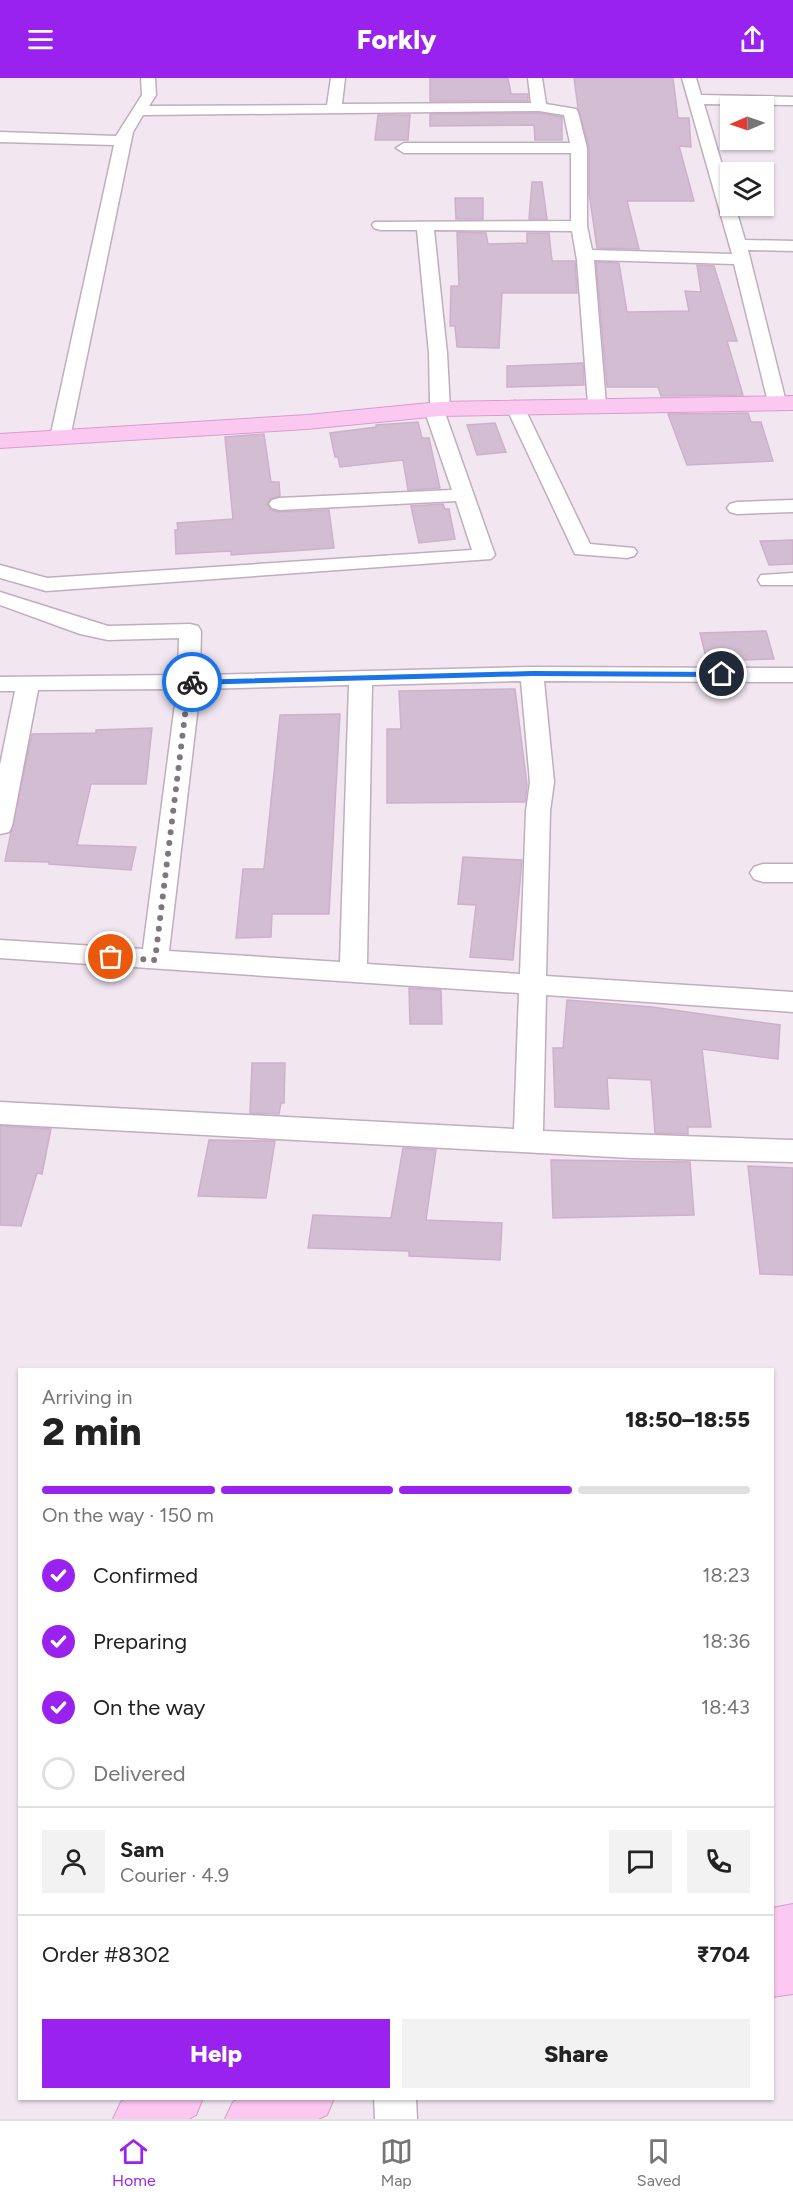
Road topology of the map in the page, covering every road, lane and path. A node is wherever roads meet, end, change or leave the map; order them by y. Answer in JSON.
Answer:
{"nodes":[{"id":1,"x":148,"y":78,"type":"edge"},
{"id":2,"x":338,"y":78,"type":"edge"},
{"id":3,"x":536,"y":78,"type":"edge"},
{"id":4,"x":689,"y":78,"type":"edge"},
{"id":5,"x":694,"y":99,"type":"junction"},
{"id":6,"x":793,"y":100,"type":"edge"},
{"id":7,"x":539,"y":107,"type":"junction"},
{"id":8,"x":334,"y":109,"type":"junction"},
{"id":9,"x":138,"y":111,"type":"junction"},
{"id":10,"x":0,"y":137,"type":"edge"},
{"id":11,"x":124,"y":141,"type":"junction"},
{"id":12,"x":404,"y":148,"type":"dead end"},
{"id":13,"x":579,"y":148,"type":"junction"},
{"id":14,"x":380,"y":225,"type":"dead end"},
{"id":15,"x":579,"y":226,"type":"junction"},
{"id":16,"x":425,"y":227,"type":"junction"},
{"id":17,"x":793,"y":246,"type":"edge"},
{"id":18,"x":739,"y":252,"type":"junction"},
{"id":19,"x":584,"y":255,"type":"junction"},
{"id":20,"x":785,"y":403,"type":"edge"},
{"id":21,"x":597,"y":404,"type":"junction"},
{"id":22,"x":515,"y":407,"type":"junction"},
{"id":23,"x":437,"y":409,"type":"junction"},
{"id":24,"x":60,"y":438,"type":"junction"},
{"id":25,"x":0,"y":441,"type":"edge"},
{"id":26,"x":463,"y":495,"type":"junction"},
{"id":27,"x":279,"y":504,"type":"dead end"},
{"id":28,"x":793,"y":506,"type":"edge"},
{"id":29,"x":737,"y":508,"type":"dead end"},
{"id":30,"x":627,"y":552,"type":"dead end"},
{"id":31,"x":0,"y":571,"type":"edge"},
{"id":32,"x":793,"y":579,"type":"edge"},
{"id":33,"x":769,"y":580,"type":"dead end"},
{"id":34,"x":0,"y":598,"type":"edge"},
{"id":35,"x":532,"y":674,"type":"junction"},
{"id":36,"x":793,"y":675,"type":"edge"},
{"id":37,"x":361,"y":678,"type":"junction"},
{"id":38,"x":189,"y":682,"type":"junction"},
{"id":39,"x":0,"y":684,"type":"edge"},
{"id":40,"x":28,"y":684,"type":"junction"},
{"id":41,"x":0,"y":826,"type":"edge"},
{"id":42,"x":763,"y":873,"type":"dead end"},
{"id":43,"x":793,"y":873,"type":"edge"},
{"id":44,"x":0,"y":950,"type":"edge"},
{"id":45,"x":155,"y":960,"type":"junction"},
{"id":46,"x":353,"y":973,"type":"junction"},
{"id":47,"x":533,"y":984,"type":"junction"},
{"id":48,"x":793,"y":1002,"type":"edge"},
{"id":49,"x":0,"y":1113,"type":"edge"},
{"id":50,"x":528,"y":1141,"type":"junction"},
{"id":51,"x":793,"y":1151,"type":"edge"},
{"id":52,"x":793,"y":1927,"type":"edge"},
{"id":53,"x":774,"y":1931,"type":"edge"},
{"id":54,"x":793,"y":1971,"type":"edge"},
{"id":55,"x":774,"y":1974,"type":"edge"},
{"id":56,"x":175,"y":2100,"type":"edge"},
{"id":57,"x":304,"y":2100,"type":"edge"},
{"id":58,"x":395,"y":2100,"type":"edge"},
{"id":59,"x":138,"y":2119,"type":"edge"},
{"id":60,"x":250,"y":2119,"type":"edge"},
{"id":61,"x":396,"y":2119,"type":"edge"}],
"edges":[{"from":1,"to":9,"type":"street"},
{"from":2,"to":8,"type":"street"},
{"from":3,"to":7,"type":"street"},
{"from":4,"to":5,"type":"street"},
{"from":5,"to":6,"type":"street"},
{"from":5,"to":18,"type":"street"},
{"from":7,"to":8,"type":"street"},
{"from":7,"to":13,"type":"street"},
{"from":8,"to":9,"type":"street"},
{"from":9,"to":11,"type":"street"},
{"from":10,"to":11,"type":"street"},
{"from":11,"to":24,"type":"street"},
{"from":12,"to":13,"type":"street"},
{"from":13,"to":15,"type":"street"},
{"from":14,"to":16,"type":"street"},
{"from":15,"to":16,"type":"street"},
{"from":15,"to":19,"type":"street"},
{"from":16,"to":23,"type":"street"},
{"from":17,"to":18,"type":"street"},
{"from":18,"to":19,"type":"street"},
{"from":18,"to":20,"type":"street"},
{"from":19,"to":21,"type":"street"},
{"from":20,"to":21,"type":"street"},
{"from":21,"to":22,"type":"street"},
{"from":22,"to":23,"type":"street"},
{"from":22,"to":30,"type":"street"},
{"from":23,"to":24,"type":"street"},
{"from":23,"to":26,"type":"street"},
{"from":24,"to":25,"type":"street"},
{"from":26,"to":27,"type":"street"},
{"from":26,"to":31,"type":"street"},
{"from":28,"to":29,"type":"street"},
{"from":32,"to":33,"type":"street"},
{"from":34,"to":38,"type":"street"},
{"from":35,"to":36,"type":"street"},
{"from":35,"to":37,"type":"street"},
{"from":35,"to":47,"type":"street"},
{"from":37,"to":38,"type":"street"},
{"from":37,"to":46,"type":"street"},
{"from":38,"to":40,"type":"street"},
{"from":38,"to":45,"type":"street"},
{"from":39,"to":40,"type":"street"},
{"from":40,"to":41,"type":"street"},
{"from":42,"to":43,"type":"street"},
{"from":44,"to":45,"type":"street"},
{"from":45,"to":46,"type":"street"},
{"from":46,"to":47,"type":"street"},
{"from":47,"to":48,"type":"street"},
{"from":47,"to":50,"type":"street"},
{"from":49,"to":50,"type":"street"},
{"from":50,"to":51,"type":"street"},
{"from":52,"to":53,"type":"street"},
{"from":54,"to":55,"type":"street"},
{"from":56,"to":59,"type":"street"},
{"from":57,"to":60,"type":"street"},
{"from":58,"to":61,"type":"street"}]}
